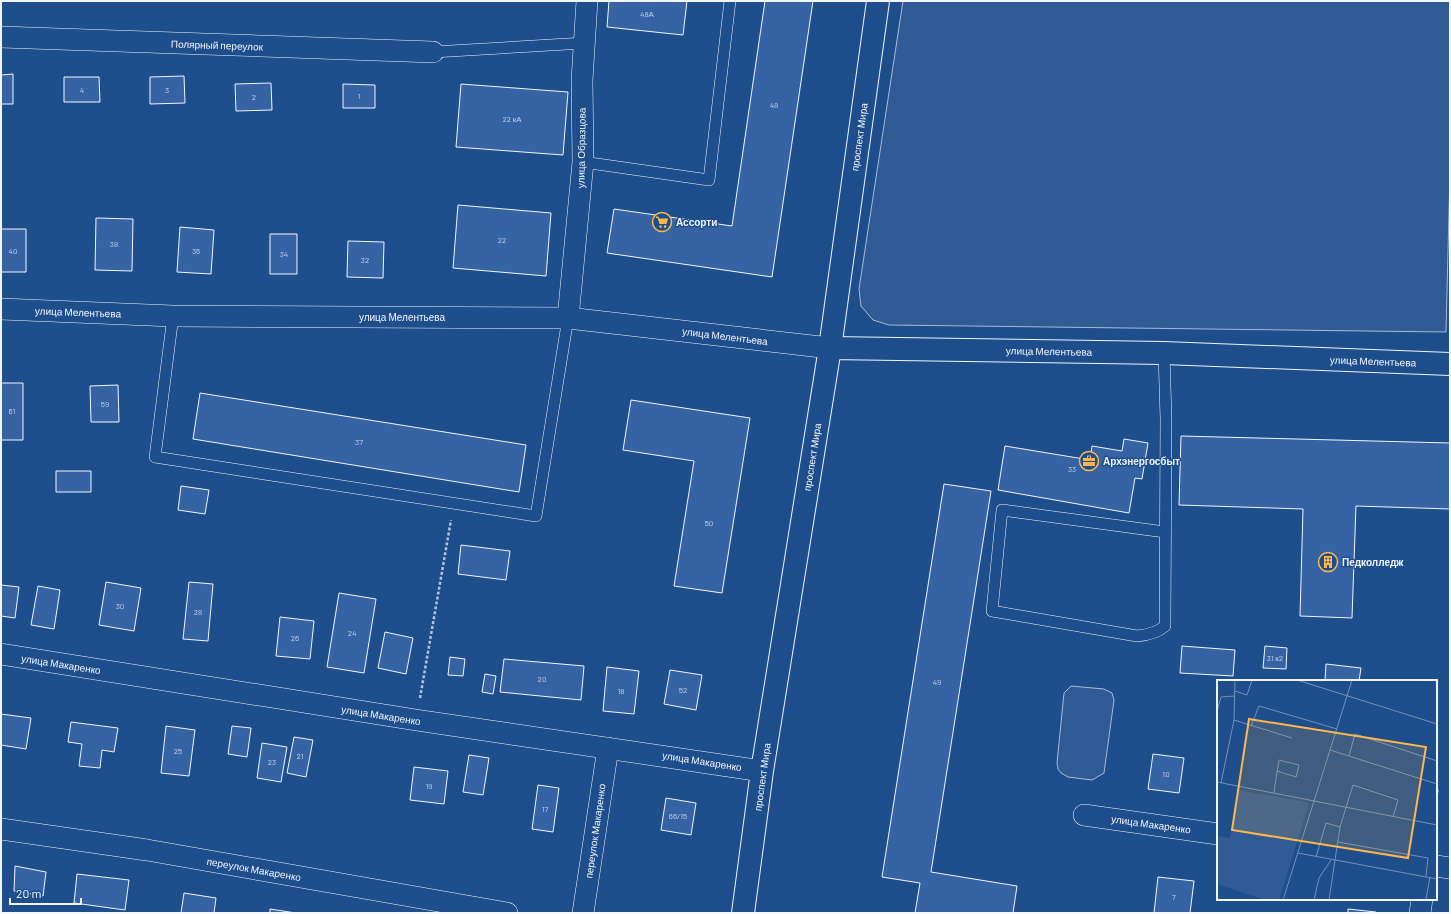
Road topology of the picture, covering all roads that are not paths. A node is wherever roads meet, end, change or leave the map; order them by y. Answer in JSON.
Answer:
{"nodes":[{"id":1,"x":587,"y":1,"type":"edge"},
{"id":2,"x":730,"y":1,"type":"edge"},
{"id":3,"x":878,"y":1,"type":"edge"},
{"id":4,"x":1,"y":37,"type":"edge"},
{"id":5,"x":584,"y":43,"type":"junction"},
{"id":6,"x":433,"y":52,"type":"joint"},
{"id":7,"x":583,"y":162,"type":"junction"},
{"id":8,"x":1,"y":309,"type":"edge"},
{"id":9,"x":173,"y":316,"type":"junction"},
{"id":10,"x":568,"y":318,"type":"junction"},
{"id":11,"x":830,"y":348,"type":"junction"},
{"id":12,"x":1164,"y":352,"type":"junction"},
{"id":13,"x":1450,"y":364,"type":"edge"},
{"id":14,"x":1165,"y":532,"type":"junction"},
{"id":15,"x":1,"y":654,"type":"edge"},
{"id":16,"x":608,"y":748,"type":"junction"},
{"id":17,"x":762,"y":771,"type":"junction"},
{"id":18,"x":1084,"y":815,"type":"dead end"},
{"id":19,"x":1,"y":829,"type":"edge"},
{"id":20,"x":1217,"y":834,"type":"edge"},
{"id":21,"x":1437,"y":866,"type":"edge"},
{"id":22,"x":1450,"y":868,"type":"edge"},
{"id":23,"x":1422,"y":900,"type":"edge"},
{"id":24,"x":507,"y":913,"type":"edge"},
{"id":25,"x":583,"y":913,"type":"edge"},
{"id":26,"x":743,"y":913,"type":"edge"},
{"id":27,"x":1420,"y":913,"type":"edge"}],
"edges":[{"from":1,"to":5,"type":"street","name":"улица Образцова"},
{"from":2,"to":7,"type":"lane"},
{"from":3,"to":11,"type":"street","name":"проспект Мира"},
{"from":4,"to":6,"type":"street","name":"Полярный переулок"},
{"from":5,"to":6,"type":"lane"},
{"from":5,"to":7,"type":"street","name":"улица Образцова"},
{"from":7,"to":10,"type":"street","name":"улица Образцова"},
{"from":8,"to":9,"type":"street","name":"улица Мелентьева"},
{"from":9,"to":10,"type":"street","name":"улица Мелентьева"},
{"from":9,"to":10,"type":"lane"},
{"from":10,"to":11,"type":"street","name":"улица Мелентьева"},
{"from":11,"to":12,"type":"street","name":"улица Мелентьева"},
{"from":11,"to":17,"type":"street","name":"проспект Мира"},
{"from":12,"to":13,"type":"street","name":"улица Мелентьева"},
{"from":12,"to":14,"type":"lane"},
{"from":14,"to":14,"type":"lane"},
{"from":15,"to":16,"type":"street","name":"улица Макаренко"},
{"from":16,"to":17,"type":"street","name":"улица Макаренко"},
{"from":16,"to":25,"type":"street","name":"переулок Макаренко"},
{"from":17,"to":26,"type":"street","name":"проспект Мира"},
{"from":18,"to":20,"type":"street","name":"улица Макаренко"},
{"from":19,"to":24,"type":"street","name":"переулок Макаренко"},
{"from":21,"to":22,"type":"street"},
{"from":23,"to":27,"type":"street"}]}
